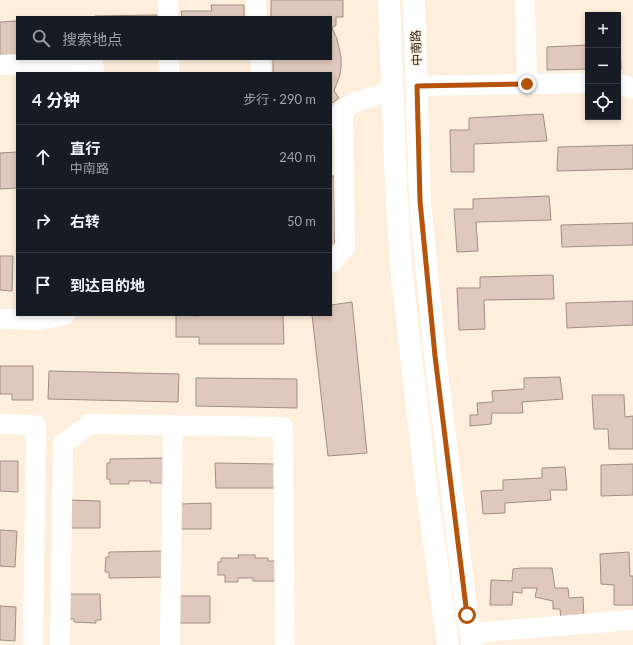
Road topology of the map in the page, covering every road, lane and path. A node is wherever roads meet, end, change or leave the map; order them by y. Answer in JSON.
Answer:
{"nodes":[{"id":1,"x":168,"y":0,"type":"edge"},
{"id":2,"x":256,"y":0,"type":"edge"},
{"id":3,"x":390,"y":0,"type":"edge"},
{"id":4,"x":414,"y":0,"type":"edge"},
{"id":5,"x":525,"y":0,"type":"edge"},
{"id":6,"x":168,"y":16,"type":"edge"},
{"id":7,"x":257,"y":16,"type":"edge"},
{"id":8,"x":169,"y":60,"type":"edge"},
{"id":9,"x":260,"y":60,"type":"edge"},
{"id":10,"x":0,"y":65,"type":"edge"},
{"id":11,"x":94,"y":72,"type":"edge"},
{"id":12,"x":169,"y":72,"type":"edge"},
{"id":13,"x":261,"y":72,"type":"edge"},
{"id":14,"x":585,"y":83,"type":"edge"},
{"id":15,"x":527,"y":84,"type":"junction"},
{"id":16,"x":620,"y":84,"type":"edge"},
{"id":17,"x":417,"y":86,"type":"junction"},
{"id":18,"x":633,"y":89,"type":"edge"},
{"id":19,"x":393,"y":91,"type":"junction"},
{"id":20,"x":337,"y":115,"type":"edge"},
{"id":21,"x":332,"y":262,"type":"edge"},
{"id":22,"x":60,"y":316,"type":"edge"},
{"id":23,"x":0,"y":319,"type":"edge"},
{"id":24,"x":0,"y":424,"type":"edge"},
{"id":25,"x":173,"y":425,"type":"junction"},
{"id":26,"x":633,"y":620,"type":"edge"},
{"id":27,"x":472,"y":639,"type":"edge"},
{"id":28,"x":33,"y":645,"type":"edge"},
{"id":29,"x":60,"y":645,"type":"edge"},
{"id":30,"x":170,"y":645,"type":"edge"},
{"id":31,"x":286,"y":645,"type":"edge"},
{"id":32,"x":448,"y":645,"type":"edge"}],
"edges":[{"from":1,"to":6,"type":"street"},
{"from":2,"to":7,"type":"street"},
{"from":3,"to":19,"type":"main road"},
{"from":4,"to":17,"type":"main road","name":"中南路"},
{"from":5,"to":15,"type":"street"},
{"from":8,"to":12,"type":"street"},
{"from":9,"to":13,"type":"street"},
{"from":10,"to":11,"type":"street"},
{"from":14,"to":15,"type":"street"},
{"from":15,"to":17,"type":"street"},
{"from":16,"to":18,"type":"street"},
{"from":17,"to":27,"type":"main road","name":"中南路"},
{"from":19,"to":20,"type":"street"},
{"from":19,"to":32,"type":"main road"},
{"from":20,"to":21,"type":"street"},
{"from":22,"to":23,"type":"street"},
{"from":24,"to":28,"type":"street"},
{"from":25,"to":29,"type":"street"},
{"from":25,"to":30,"type":"street"},
{"from":25,"to":31,"type":"street"},
{"from":26,"to":27,"type":"street"}]}
